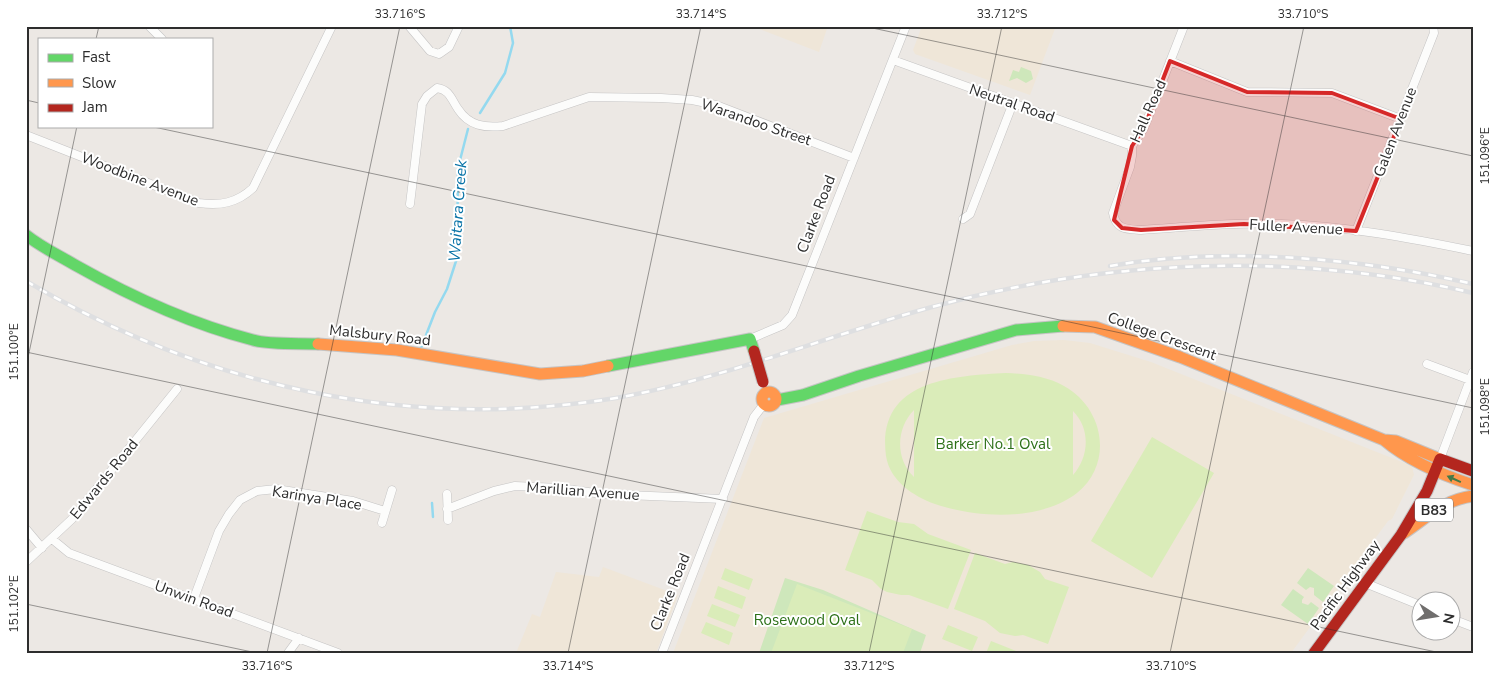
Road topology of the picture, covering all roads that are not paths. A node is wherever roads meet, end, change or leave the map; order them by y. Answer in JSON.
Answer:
{"nodes":[{"id":1,"x":149,"y":26,"type":"edge"},
{"id":2,"x":332,"y":26,"type":"edge"},
{"id":3,"x":408,"y":26,"type":"edge"},
{"id":4,"x":459,"y":26,"type":"edge"},
{"id":5,"x":906,"y":26,"type":"edge"},
{"id":6,"x":1184,"y":26,"type":"edge"},
{"id":7,"x":1433,"y":29,"type":"edge"},
{"id":8,"x":161,"y":38,"type":"edge"},
{"id":9,"x":892,"y":60,"type":"junction"},
{"id":10,"x":1170,"y":62,"type":"junction"},
{"id":11,"x":1013,"y":103,"type":"junction"},
{"id":12,"x":1400,"y":119,"type":"junction"},
{"id":13,"x":26,"y":135,"type":"edge"},
{"id":14,"x":1132,"y":146,"type":"junction"},
{"id":15,"x":854,"y":158,"type":"junction"},
{"id":16,"x":410,"y":204,"type":"dead end"},
{"id":17,"x":963,"y":219,"type":"dead end"},
{"id":18,"x":1118,"y":226,"type":"joint"},
{"id":19,"x":1356,"y":231,"type":"junction"},
{"id":20,"x":26,"y":235,"type":"edge"},
{"id":21,"x":1473,"y":251,"type":"edge"},
{"id":22,"x":750,"y":339,"type":"junction"},
{"id":23,"x":1427,"y":364,"type":"dead end"},
{"id":24,"x":1473,"y":372,"type":"edge"},
{"id":25,"x":1470,"y":380,"type":"junction"},
{"id":26,"x":765,"y":387,"type":"junction"},
{"id":27,"x":176,"y":390,"type":"dead end"},
{"id":28,"x":776,"y":400,"type":"junction"},
{"id":29,"x":764,"y":404,"type":"junction"},
{"id":30,"x":1438,"y":465,"type":"junction"},
{"id":31,"x":1473,"y":472,"type":"edge"},
{"id":32,"x":1473,"y":485,"type":"edge"},
{"id":33,"x":392,"y":490,"type":"dead end"},
{"id":34,"x":447,"y":494,"type":"dead end"},
{"id":35,"x":1473,"y":496,"type":"edge"},
{"id":36,"x":722,"y":499,"type":"junction"},
{"id":37,"x":447,"y":509,"type":"junction"},
{"id":38,"x":386,"y":511,"type":"junction"},
{"id":39,"x":448,"y":520,"type":"dead end"},
{"id":40,"x":382,"y":523,"type":"dead end"},
{"id":41,"x":26,"y":529,"type":"edge"},
{"id":42,"x":1401,"y":535,"type":"junction"},
{"id":43,"x":52,"y":539,"type":"junction"},
{"id":44,"x":42,"y":548,"type":"junction"},
{"id":45,"x":26,"y":562,"type":"edge"},
{"id":46,"x":1365,"y":583,"type":"junction"},
{"id":47,"x":194,"y":598,"type":"junction"},
{"id":48,"x":1412,"y":602,"type":"edge"},
{"id":49,"x":299,"y":638,"type":"junction"},
{"id":50,"x":288,"y":653,"type":"edge"},
{"id":51,"x":338,"y":653,"type":"edge"},
{"id":52,"x":662,"y":653,"type":"edge"},
{"id":53,"x":1314,"y":653,"type":"edge"}],
"edges":[{"from":1,"to":8,"type":"street"},
{"from":2,"to":13,"type":"street","name":"Woodbine Avenue"},
{"from":3,"to":4,"type":"street"},
{"from":5,"to":9,"type":"street","name":"Clarke Road"},
{"from":6,"to":10,"type":"street","name":"Hall Road"},
{"from":7,"to":12,"type":"street","name":"Galen Avenue"},
{"from":9,"to":11,"type":"street","name":"Neutral Road"},
{"from":9,"to":15,"type":"street","name":"Clarke Road"},
{"from":10,"to":12,"type":"street"},
{"from":10,"to":14,"type":"street","name":"Hall Road"},
{"from":11,"to":14,"type":"street","name":"Neutral Road"},
{"from":11,"to":17,"type":"street"},
{"from":12,"to":19,"type":"street","name":"Galen Avenue"},
{"from":14,"to":18,"type":"street","name":"Hall Road"},
{"from":15,"to":16,"type":"street","name":"Warandoo Street"},
{"from":15,"to":22,"type":"street","name":"Clarke Road"},
{"from":18,"to":19,"type":"street","name":"Fuller Avenue"},
{"from":19,"to":21,"type":"street","name":"Fuller Avenue"},
{"from":20,"to":22,"type":"street","name":"Malsbury Road"},
{"from":22,"to":26,"type":"street","bridge":true},
{"from":23,"to":25,"type":"street"},
{"from":24,"to":25,"type":"street"},
{"from":25,"to":30,"type":"street"},
{"from":26,"to":28,"type":"street"},
{"from":26,"to":29,"type":"street"},
{"from":27,"to":43,"type":"street","name":"Edwards Road"},
{"from":28,"to":29,"type":"street","name":"College Crescent"},
{"from":28,"to":30,"type":"street","name":"College Crescent"},
{"from":29,"to":36,"type":"street","name":"Clarke Road"},
{"from":30,"to":31,"type":"street"},
{"from":32,"to":30,"type":"street","one_way":true},
{"from":30,"to":42,"type":"street","name":"Pacific Highway","number":"B83"},
{"from":33,"to":38,"type":"street"},
{"from":34,"to":37,"type":"street"},
{"from":35,"to":42,"type":"street","name":"Pacific Highway","number":"B83"},
{"from":36,"to":37,"type":"street","name":"Marillian Avenue"},
{"from":36,"to":52,"type":"street","name":"Clarke Road"},
{"from":37,"to":39,"type":"street"},
{"from":38,"to":40,"type":"street"},
{"from":38,"to":47,"type":"street","name":"Karinya Place"},
{"from":41,"to":44,"type":"street"},
{"from":42,"to":46,"type":"street","name":"Pacific Highway","number":"B83"},
{"from":43,"to":44,"type":"street","name":"Edwards Road"},
{"from":43,"to":47,"type":"street","name":"Unwin Road"},
{"from":44,"to":45,"type":"street","name":"Edwards Road"},
{"from":46,"to":48,"type":"street"},
{"from":46,"to":53,"type":"street","name":"Pacific Highway","number":"B83"},
{"from":47,"to":49,"type":"street","name":"Unwin Road"},
{"from":49,"to":50,"type":"street"},
{"from":49,"to":51,"type":"street","name":"Unwin Road"}]}
